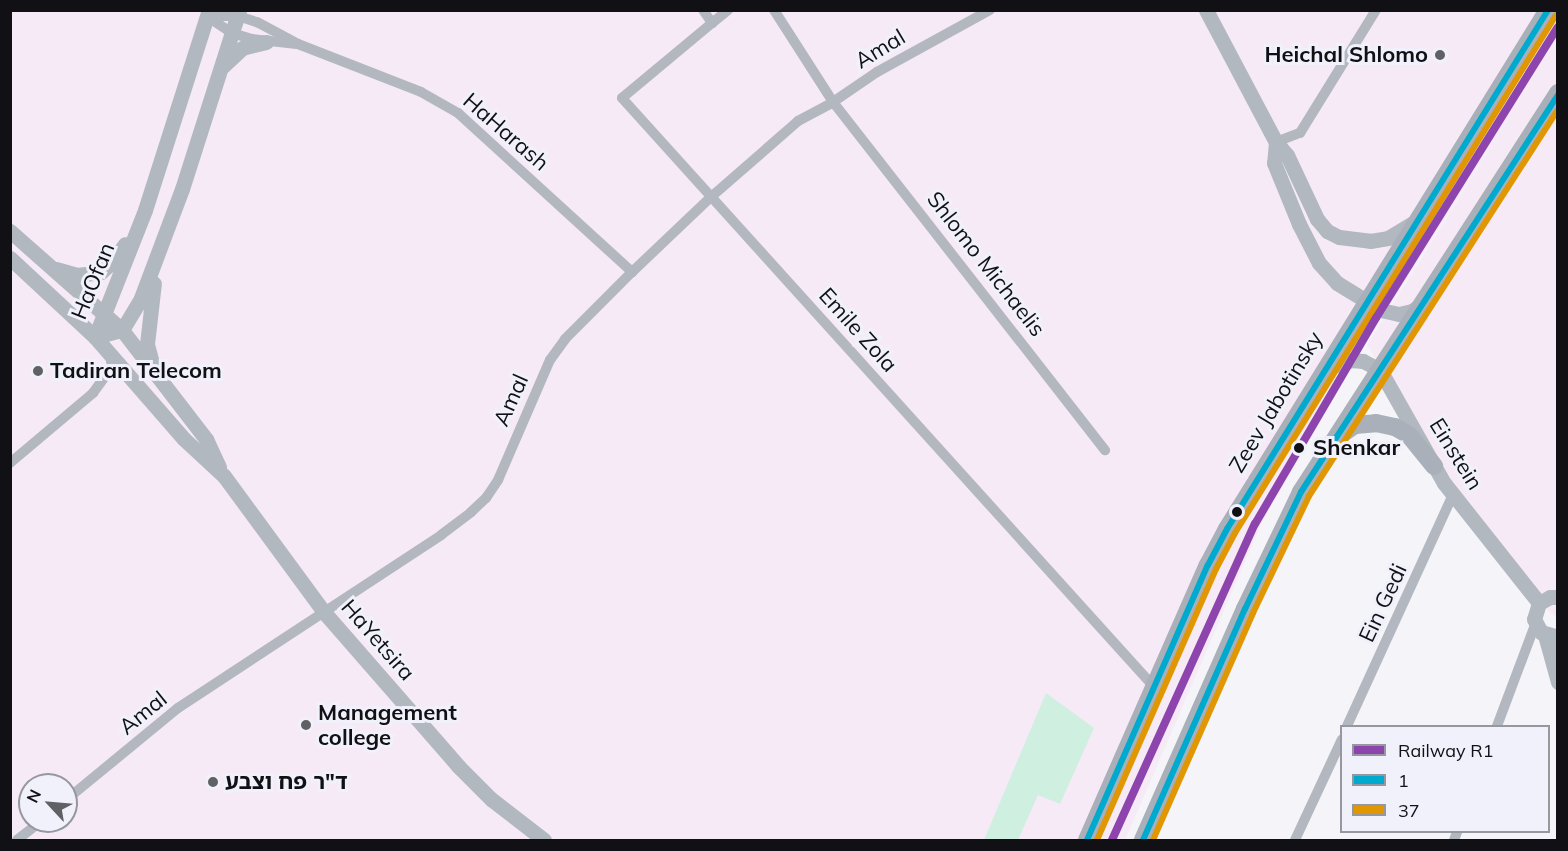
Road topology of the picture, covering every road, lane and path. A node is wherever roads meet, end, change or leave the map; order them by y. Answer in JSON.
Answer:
{"nodes":[{"id":1,"x":703,"y":10,"type":"edge"},
{"id":2,"x":728,"y":10,"type":"edge"},
{"id":3,"x":774,"y":10,"type":"edge"},
{"id":4,"x":990,"y":10,"type":"edge"},
{"id":5,"x":1206,"y":10,"type":"edge"},
{"id":6,"x":1376,"y":10,"type":"edge"},
{"id":7,"x":1548,"y":10,"type":"edge"},
{"id":8,"x":208,"y":13,"type":"edge"},
{"id":9,"x":238,"y":13,"type":"edge"},
{"id":10,"x":712,"y":23,"type":"junction"},
{"id":11,"x":232,"y":33,"type":"junction"},
{"id":12,"x":266,"y":42,"type":"junction"},
{"id":13,"x":298,"y":44,"type":"junction"},
{"id":14,"x":220,"y":71,"type":"junction"},
{"id":15,"x":1557,"y":93,"type":"edge"},
{"id":16,"x":833,"y":102,"type":"junction"},
{"id":17,"x":1276,"y":142,"type":"junction"},
{"id":18,"x":711,"y":197,"type":"junction"},
{"id":19,"x":145,"y":210,"type":"junction"},
{"id":20,"x":1416,"y":221,"type":"junction"},
{"id":21,"x":10,"y":231,"type":"edge"},
{"id":22,"x":158,"y":257,"type":"junction"},
{"id":23,"x":10,"y":258,"type":"edge"},
{"id":24,"x":50,"y":267,"type":"junction"},
{"id":25,"x":632,"y":272,"type":"junction"},
{"id":26,"x":1366,"y":302,"type":"junction"},
{"id":27,"x":1423,"y":303,"type":"junction"},
{"id":28,"x":103,"y":314,"type":"junction"},
{"id":29,"x":122,"y":330,"type":"junction"},
{"id":30,"x":95,"y":337,"type":"junction"},
{"id":31,"x":112,"y":355,"type":"junction"},
{"id":32,"x":153,"y":369,"type":"junction"},
{"id":33,"x":1324,"y":369,"type":"junction"},
{"id":34,"x":1380,"y":370,"type":"junction"},
{"id":35,"x":1335,"y":439,"type":"junction"},
{"id":36,"x":1105,"y":450,"type":"dead end"},
{"id":37,"x":10,"y":463,"type":"edge"},
{"id":38,"x":1434,"y":466,"type":"junction"},
{"id":39,"x":224,"y":476,"type":"junction"},
{"id":40,"x":1453,"y":495,"type":"junction"},
{"id":41,"x":1557,"y":597,"type":"edge"},
{"id":42,"x":1539,"y":603,"type":"junction"},
{"id":43,"x":323,"y":611,"type":"junction"},
{"id":44,"x":1546,"y":632,"type":"edge"},
{"id":45,"x":1557,"y":682,"type":"edge"},
{"id":46,"x":1154,"y":687,"type":"junction"},
{"id":47,"x":1347,"y":725,"type":"edge"},
{"id":48,"x":1498,"y":725,"type":"edge"},
{"id":49,"x":1340,"y":741,"type":"edge"},
{"id":50,"x":78,"y":790,"type":"edge"},
{"id":51,"x":544,"y":840,"type":"edge"},
{"id":52,"x":1087,"y":840,"type":"edge"},
{"id":53,"x":1143,"y":840,"type":"edge"},
{"id":54,"x":1295,"y":840,"type":"edge"}],
"edges":[{"from":1,"to":10,"type":"street"},
{"from":2,"to":10,"type":"street"},
{"from":3,"to":16,"type":"street","name":"Shlomo Michaelis"},
{"from":4,"to":16,"type":"street","name":"Amal"},
{"from":5,"to":17,"type":"street"},
{"from":6,"to":17,"type":"street"},
{"from":7,"to":20,"type":"main road","name":"Zeev Jabotinsky"},
{"from":8,"to":9,"type":"street","name":"HaHarash"},
{"from":8,"to":11,"type":"street","name":"HaHarash"},
{"from":8,"to":19,"type":"street","name":"HaOfan"},
{"from":9,"to":11,"type":"street","name":"HaOfan"},
{"from":9,"to":13,"type":"street","name":"HaHarash"},
{"from":10,"to":18,"type":"street","name":"Emile Zola"},
{"from":11,"to":12,"type":"street","name":"HaHarash"},
{"from":11,"to":14,"type":"street","name":"HaOfan"},
{"from":12,"to":13,"type":"street","name":"HaHarash"},
{"from":12,"to":14,"type":"street"},
{"from":13,"to":25,"type":"street","name":"HaHarash"},
{"from":14,"to":22,"type":"street","name":"HaOfan"},
{"from":15,"to":27,"type":"main road"},
{"from":16,"to":18,"type":"street","name":"Amal"},
{"from":16,"to":36,"type":"street","name":"Shlomo Michaelis"},
{"from":17,"to":20,"type":"street"},
{"from":17,"to":26,"type":"street"},
{"from":18,"to":25,"type":"street","name":"Amal"},
{"from":18,"to":46,"type":"street","name":"Emile Zola"},
{"from":19,"to":24,"type":"street"},
{"from":19,"to":28,"type":"street","name":"HaOfan"},
{"from":20,"to":26,"type":"main road","name":"Zeev Jabotinsky"},
{"from":21,"to":24,"type":"street","name":"HaYetsira"},
{"from":22,"to":29,"type":"street","name":"HaOfan"},
{"from":22,"to":32,"type":"street"},
{"from":23,"to":30,"type":"street","name":"HaYetsira"},
{"from":24,"to":28,"type":"street","name":"HaYetsira"},
{"from":25,"to":43,"type":"street","name":"Amal"},
{"from":26,"to":27,"type":"street"},
{"from":26,"to":33,"type":"main road","name":"Zeev Jabotinsky"},
{"from":27,"to":34,"type":"main road"},
{"from":28,"to":29,"type":"street","name":"HaYetsira"},
{"from":28,"to":30,"type":"street","name":"HaOfan"},
{"from":29,"to":30,"type":"street","name":"HaOfan"},
{"from":29,"to":32,"type":"street","name":"HaYetsira"},
{"from":30,"to":31,"type":"street","name":"HaYetsira"},
{"from":31,"to":37,"type":"street"},
{"from":31,"to":39,"type":"street","name":"HaYetsira"},
{"from":32,"to":39,"type":"street","name":"HaYetsira"},
{"from":33,"to":34,"type":"street"},
{"from":33,"to":46,"type":"main road","name":"Zeev Jabotinsky"},
{"from":34,"to":35,"type":"main road"},
{"from":34,"to":38,"type":"street","name":"Einstein"},
{"from":35,"to":38,"type":"main road"},
{"from":35,"to":53,"type":"main road"},
{"from":38,"to":40,"type":"street","name":"Einstein"},
{"from":39,"to":43,"type":"street","name":"HaYetsira"},
{"from":40,"to":42,"type":"street","name":"Einstein"},
{"from":40,"to":47,"type":"street","name":"Ein Gedi"},
{"from":41,"to":42,"type":"street"},
{"from":42,"to":44,"type":"street"},
{"from":43,"to":50,"type":"street","name":"Amal"},
{"from":43,"to":51,"type":"street","name":"HaYetsira"},
{"from":44,"to":45,"type":"street"},
{"from":44,"to":48,"type":"street"},
{"from":46,"to":52,"type":"main road","name":"Zeev Jabotinsky"},
{"from":49,"to":54,"type":"street"}]}
